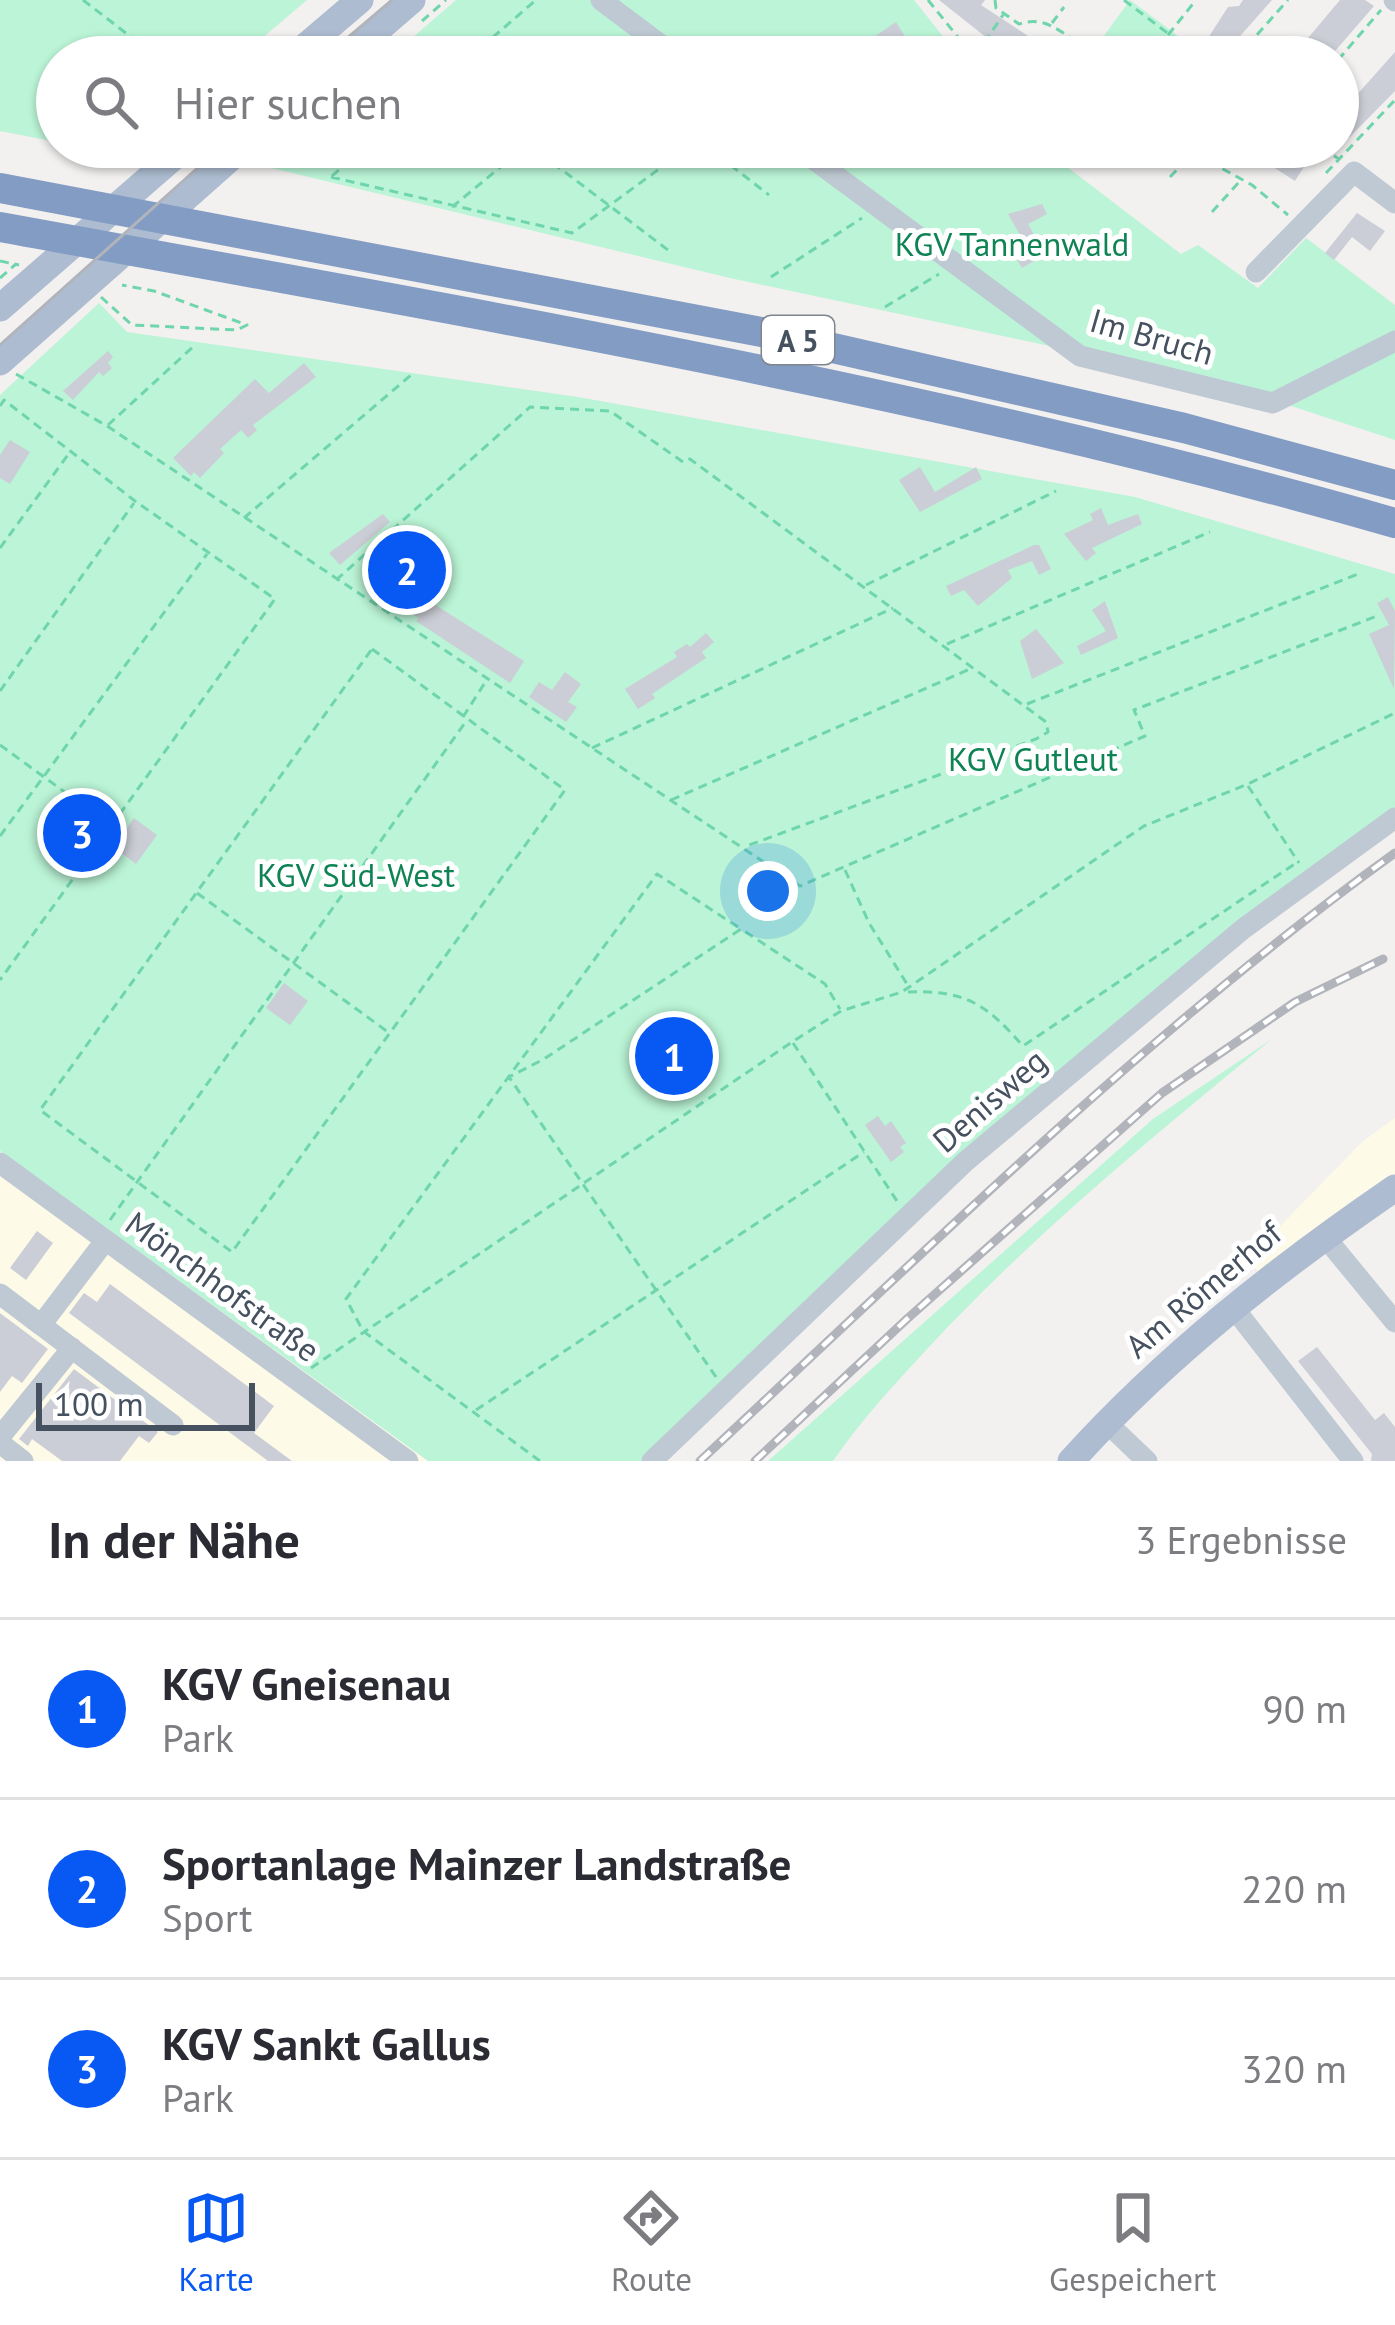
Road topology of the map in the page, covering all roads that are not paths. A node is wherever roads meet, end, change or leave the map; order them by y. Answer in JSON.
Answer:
{"nodes":[{"id":1,"x":360,"y":0,"type":"edge"},
{"id":2,"x":412,"y":0,"type":"edge"},
{"id":3,"x":601,"y":0,"type":"edge"},
{"id":4,"x":318,"y":36,"type":"edge"},
{"id":5,"x":370,"y":36,"type":"edge"},
{"id":6,"x":649,"y":36,"type":"edge"},
{"id":7,"x":161,"y":168,"type":"edge"},
{"id":8,"x":219,"y":168,"type":"edge"},
{"id":9,"x":825,"y":168,"type":"edge"},
{"id":10,"x":1343,"y":168,"type":"edge"},
{"id":11,"x":1350,"y":168,"type":"edge"},
{"id":12,"x":0,"y":188,"type":"edge"},
{"id":13,"x":1395,"y":202,"type":"edge"},
{"id":14,"x":0,"y":226,"type":"edge"},
{"id":15,"x":1256,"y":272,"type":"dead end"},
{"id":16,"x":0,"y":308,"type":"edge"},
{"id":17,"x":1395,"y":341,"type":"edge"},
{"id":18,"x":2,"y":360,"type":"edge"},
{"id":19,"x":1395,"y":485,"type":"edge"},
{"id":20,"x":1395,"y":523,"type":"edge"},
{"id":21,"x":1395,"y":818,"type":"edge"},
{"id":22,"x":0,"y":1163,"type":"edge"},
{"id":23,"x":1395,"y":1188,"type":"edge"},
{"id":24,"x":1325,"y":1237,"type":"junction"},
{"id":25,"x":102,"y":1239,"type":"junction"},
{"id":26,"x":0,"y":1294,"type":"edge"},
{"id":27,"x":1233,"y":1307,"type":"junction"},
{"id":28,"x":1395,"y":1322,"type":"edge"},
{"id":29,"x":41,"y":1325,"type":"junction"},
{"id":30,"x":72,"y":1348,"type":"junction"},
{"id":31,"x":1106,"y":1422,"type":"junction"},
{"id":32,"x":173,"y":1425,"type":"dead end"},
{"id":33,"x":0,"y":1440,"type":"edge"},
{"id":34,"x":405,"y":1460,"type":"edge"},
{"id":35,"x":22,"y":1461,"type":"edge"},
{"id":36,"x":652,"y":1461,"type":"edge"},
{"id":37,"x":1071,"y":1461,"type":"edge"},
{"id":38,"x":1147,"y":1461,"type":"edge"},
{"id":39,"x":1353,"y":1461,"type":"edge"}],
"edges":[{"from":1,"to":4,"type":"main road"},
{"from":2,"to":5,"type":"main road"},
{"from":3,"to":6,"type":"street"},
{"from":7,"to":16,"type":"main road"},
{"from":8,"to":18,"type":"main road"},
{"from":9,"to":17,"type":"street","name":"Im Bruch"},
{"from":10,"to":15,"type":"street"},
{"from":11,"to":13,"type":"street"},
{"from":12,"to":19,"type":"highway","number":"A 5"},
{"from":14,"to":20,"type":"highway","number":"A 5"},
{"from":21,"to":36,"type":"street","name":"Denisweg"},
{"from":22,"to":25,"type":"street","name":"Mönchhofstraße"},
{"from":23,"to":24,"type":"main road","name":"Am Römerhof"},
{"from":24,"to":27,"type":"main road","name":"Am Römerhof"},
{"from":24,"to":28,"type":"street"},
{"from":25,"to":29,"type":"street"},
{"from":25,"to":34,"type":"street","name":"Mönchhofstraße"},
{"from":26,"to":29,"type":"street"},
{"from":27,"to":31,"type":"main road","name":"Am Römerhof"},
{"from":27,"to":39,"type":"street"},
{"from":29,"to":30,"type":"street"},
{"from":30,"to":32,"type":"street"},
{"from":30,"to":33,"type":"street"},
{"from":31,"to":37,"type":"main road","name":"Am Römerhof"},
{"from":31,"to":38,"type":"street"},
{"from":33,"to":35,"type":"street"}]}
